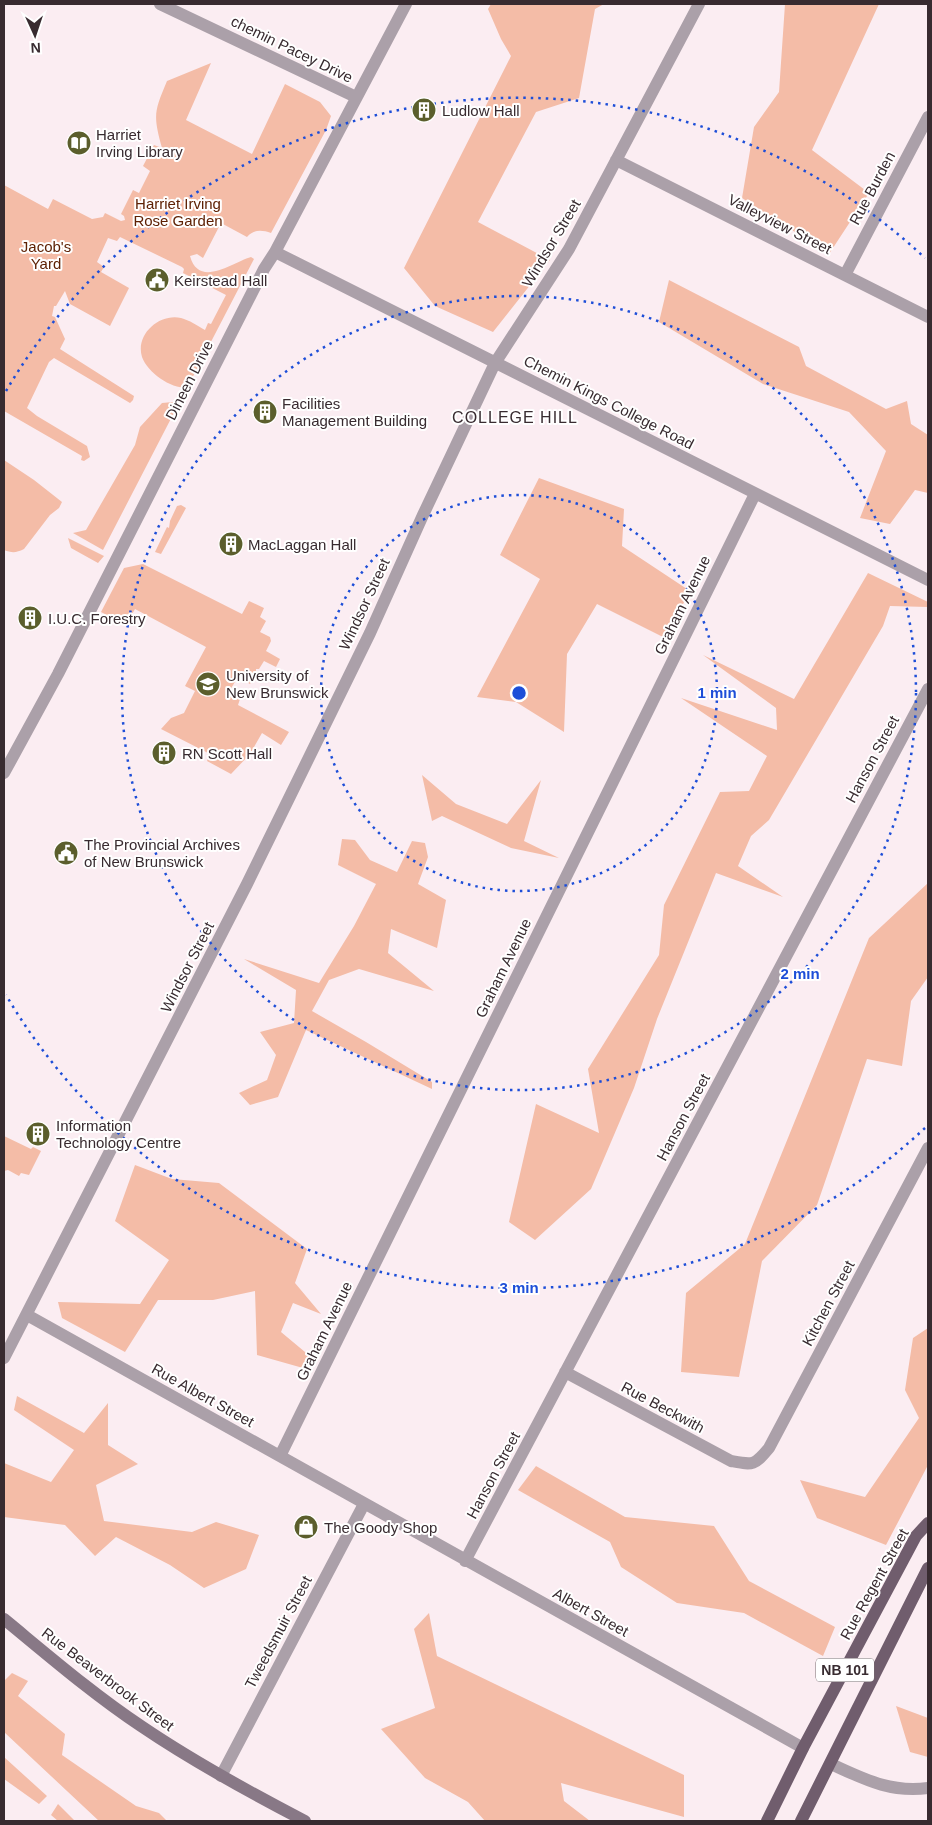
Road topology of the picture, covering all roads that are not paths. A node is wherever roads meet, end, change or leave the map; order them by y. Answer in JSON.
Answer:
{"nodes":[{"id":1,"x":160,"y":4,"type":"edge"},
{"id":2,"x":406,"y":4,"type":"edge"},
{"id":3,"x":699,"y":4,"type":"edge"},
{"id":4,"x":356,"y":97,"type":"junction"},
{"id":5,"x":928,"y":117,"type":"edge"},
{"id":6,"x":616,"y":160,"type":"junction"},
{"id":7,"x":275,"y":252,"type":"junction"},
{"id":8,"x":845,"y":275,"type":"junction"},
{"id":9,"x":928,"y":317,"type":"edge"},
{"id":10,"x":495,"y":363,"type":"junction"},
{"id":11,"x":755,"y":494,"type":"junction"},
{"id":12,"x":928,"y":580,"type":"edge"},
{"id":13,"x":928,"y":689,"type":"edge"},
{"id":14,"x":4,"y":773,"type":"edge"},
{"id":15,"x":928,"y":1148,"type":"edge"},
{"id":16,"x":27,"y":1315,"type":"junction"},
{"id":17,"x":4,"y":1358,"type":"edge"},
{"id":18,"x":566,"y":1372,"type":"junction"},
{"id":19,"x":280,"y":1456,"type":"junction"},
{"id":20,"x":748,"y":1464,"type":"joint"},
{"id":21,"x":364,"y":1504,"type":"junction"},
{"id":22,"x":928,"y":1523,"type":"edge"},
{"id":23,"x":465,"y":1561,"type":"junction"},
{"id":24,"x":928,"y":1568,"type":"edge"},
{"id":25,"x":4,"y":1619,"type":"edge"},
{"id":26,"x":803,"y":1748,"type":"junction"},
{"id":27,"x":831,"y":1764,"type":"junction"},
{"id":28,"x":221,"y":1776,"type":"junction"},
{"id":29,"x":928,"y":1788,"type":"edge"},
{"id":30,"x":305,"y":1821,"type":"edge"},
{"id":31,"x":767,"y":1821,"type":"edge"},
{"id":32,"x":801,"y":1821,"type":"edge"}],
"edges":[{"from":1,"to":4,"type":"street","name":"chemin Pacey Drive"},
{"from":2,"to":4,"type":"street","name":"Dineen Drive"},
{"from":3,"to":6,"type":"street","name":"Windsor Street"},
{"from":4,"to":7,"type":"street","name":"Dineen Drive"},
{"from":5,"to":8,"type":"street","name":"Rue Burden"},
{"from":6,"to":8,"type":"street","name":"Valleyview Street"},
{"from":6,"to":10,"type":"street","name":"Windsor Street"},
{"from":7,"to":10,"type":"street","name":"Chemin Kings College Road"},
{"from":7,"to":14,"type":"street","name":"Dineen Drive"},
{"from":8,"to":9,"type":"street","name":"Valleyview Street"},
{"from":10,"to":11,"type":"street","name":"Chemin Kings College Road"},
{"from":10,"to":16,"type":"street","name":"Windsor Street"},
{"from":11,"to":12,"type":"street","name":"Chemin Kings College Road"},
{"from":11,"to":19,"type":"street","name":"Graham Avenue"},
{"from":13,"to":18,"type":"street","name":"Hanson Street"},
{"from":15,"to":20,"type":"street","name":"Kitchen Street"},
{"from":16,"to":17,"type":"street","name":"Windsor Street"},
{"from":16,"to":19,"type":"street","name":"Rue Albert Street"},
{"from":18,"to":20,"type":"street","name":"Rue Beckwith"},
{"from":18,"to":23,"type":"street","name":"Hanson Street"},
{"from":19,"to":21,"type":"street","name":"Rue Albert Street"},
{"from":21,"to":23,"type":"street","name":"Albert Street"},
{"from":21,"to":28,"type":"street","name":"Tweedsmuir Street"},
{"from":22,"to":26,"type":"main road","name":"Rue Regent Street","number":"NB 101"},
{"from":23,"to":26,"type":"street","name":"Albert Street"},
{"from":24,"to":27,"type":"main road","number":"NB 101"},
{"from":25,"to":28,"type":"street","name":"Rue Beaverbrook Street"},
{"from":26,"to":31,"type":"main road","name":"Rue Regent Street","number":"NB 101"},
{"from":27,"to":29,"type":"street"},
{"from":27,"to":32,"type":"main road","number":"NB 101"},
{"from":28,"to":30,"type":"street","name":"Rue Beaverbrook Street"}]}
